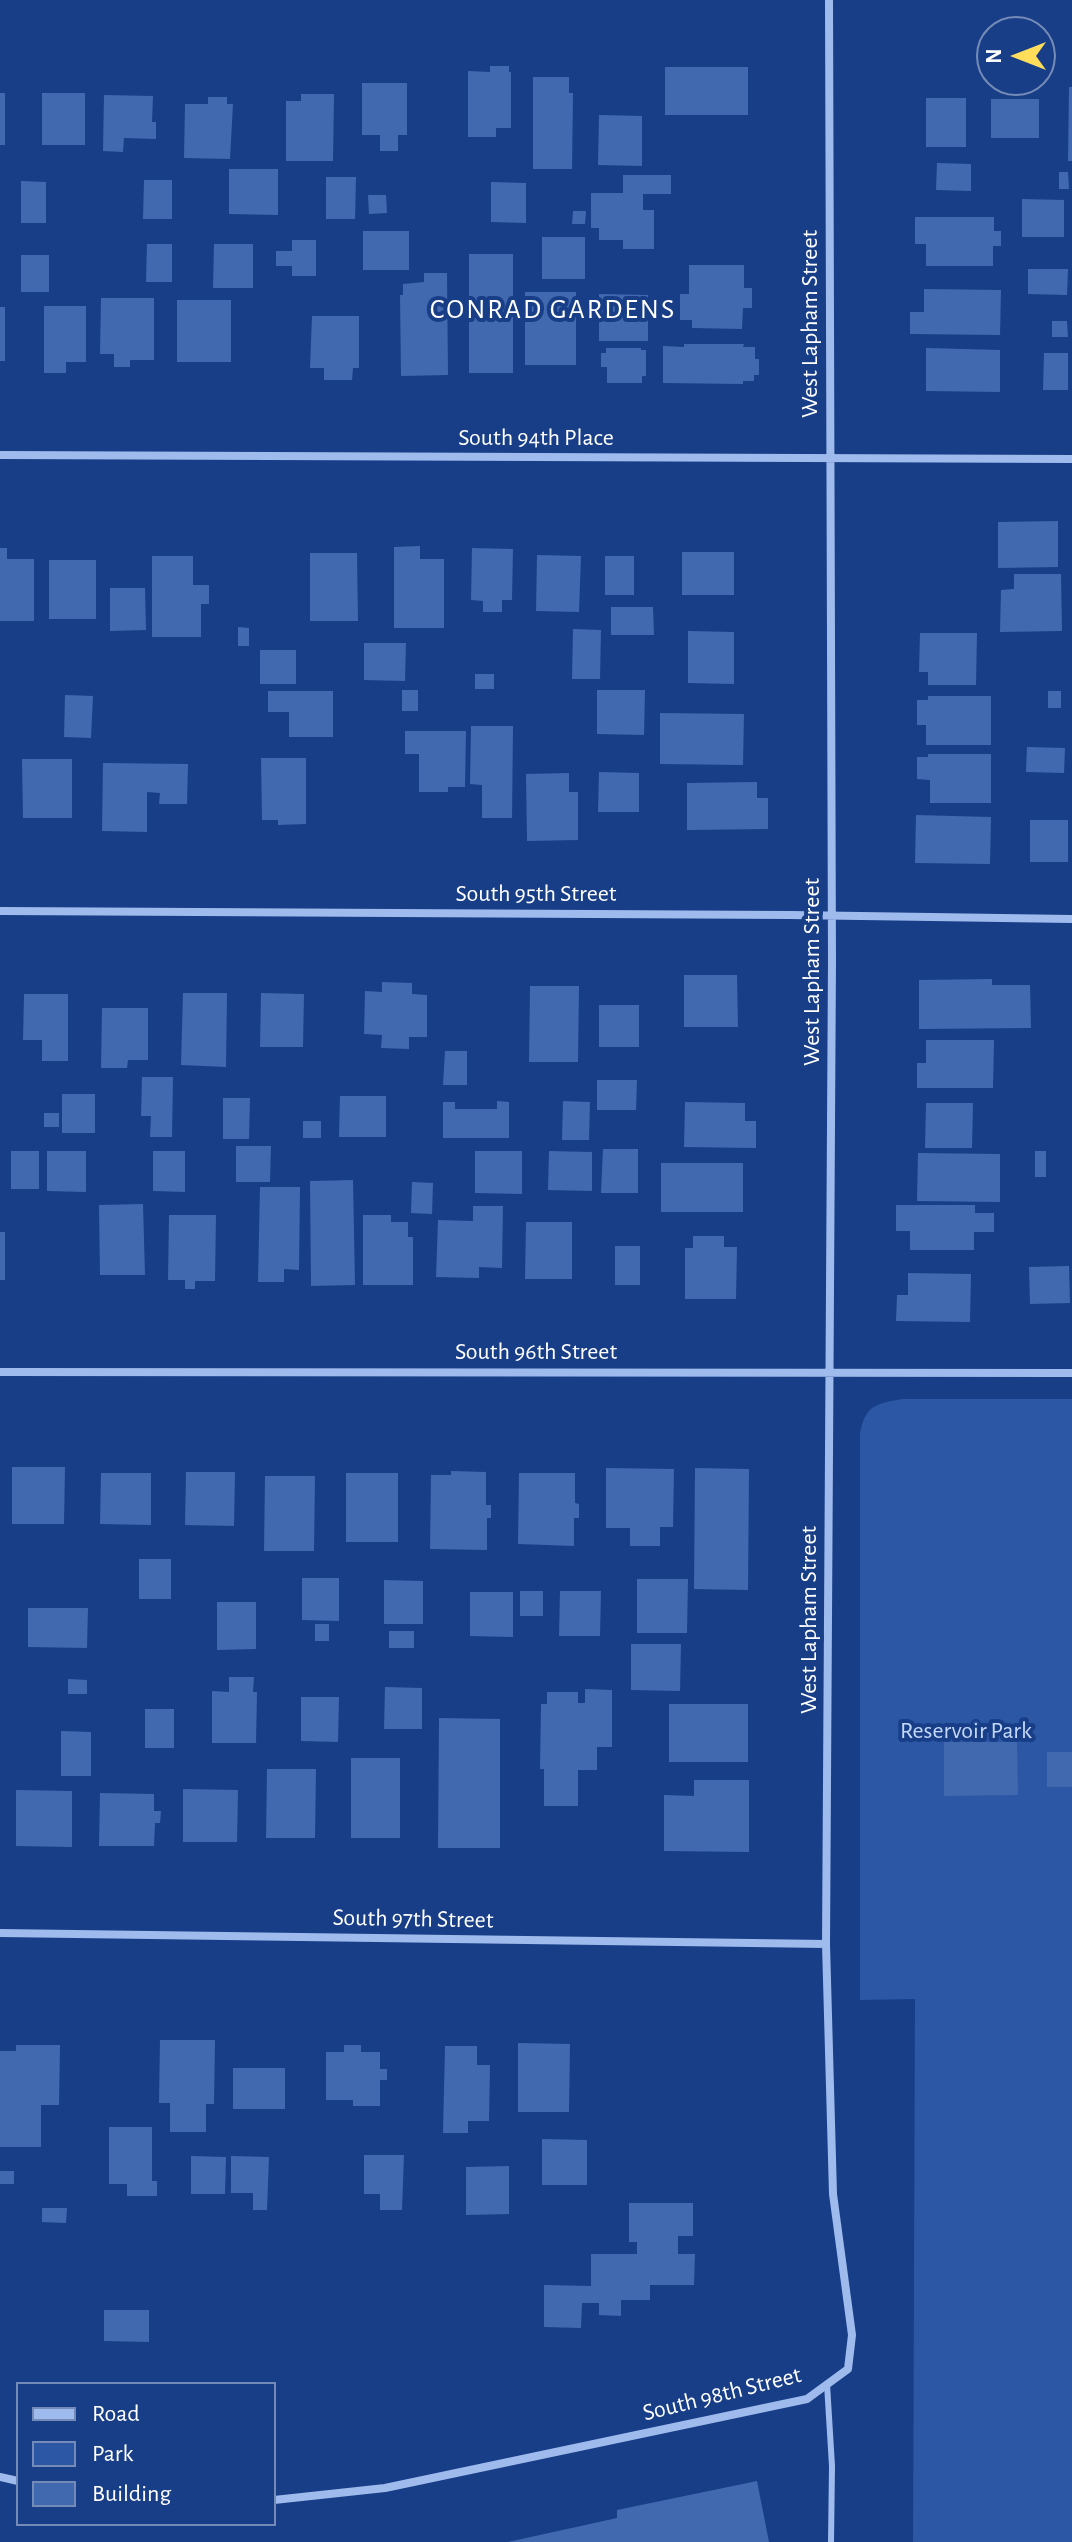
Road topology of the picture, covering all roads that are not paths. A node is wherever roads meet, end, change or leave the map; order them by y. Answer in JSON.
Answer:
{"nodes":[{"id":1,"x":829,"y":0,"type":"edge"},
{"id":2,"x":0,"y":455,"type":"edge"},
{"id":3,"x":831,"y":459,"type":"junction"},
{"id":4,"x":1072,"y":459,"type":"edge"},
{"id":5,"x":0,"y":911,"type":"edge"},
{"id":6,"x":832,"y":916,"type":"junction"},
{"id":7,"x":1072,"y":919,"type":"edge"},
{"id":8,"x":0,"y":1372,"type":"edge"},
{"id":9,"x":831,"y":1372,"type":"junction"},
{"id":10,"x":1072,"y":1373,"type":"edge"},
{"id":11,"x":0,"y":1933,"type":"edge"},
{"id":12,"x":826,"y":1944,"type":"junction"},
{"id":13,"x":827,"y":2384,"type":"junction"},
{"id":14,"x":276,"y":2500,"type":"edge"},
{"id":15,"x":831,"y":2542,"type":"edge"}],
"edges":[{"from":1,"to":3,"type":"street","name":"West Lapham Street"},
{"from":2,"to":3,"type":"street","name":"South 94th Place"},
{"from":3,"to":4,"type":"street","name":"South 94th Place"},
{"from":3,"to":6,"type":"street","name":"West Lapham Street"},
{"from":5,"to":6,"type":"street","name":"South 95th Street"},
{"from":6,"to":7,"type":"street","name":"South 95th Street"},
{"from":6,"to":9,"type":"street","name":"West Lapham Street"},
{"from":8,"to":9,"type":"street","name":"South 96th Street"},
{"from":9,"to":10,"type":"street","name":"South 96th Street"},
{"from":9,"to":12,"type":"street","name":"West Lapham Street"},
{"from":11,"to":12,"type":"street","name":"South 97th Street"},
{"from":12,"to":13,"type":"street","name":"South 98th Street"},
{"from":13,"to":14,"type":"street","name":"South 98th Street"},
{"from":13,"to":15,"type":"lane"}]}
